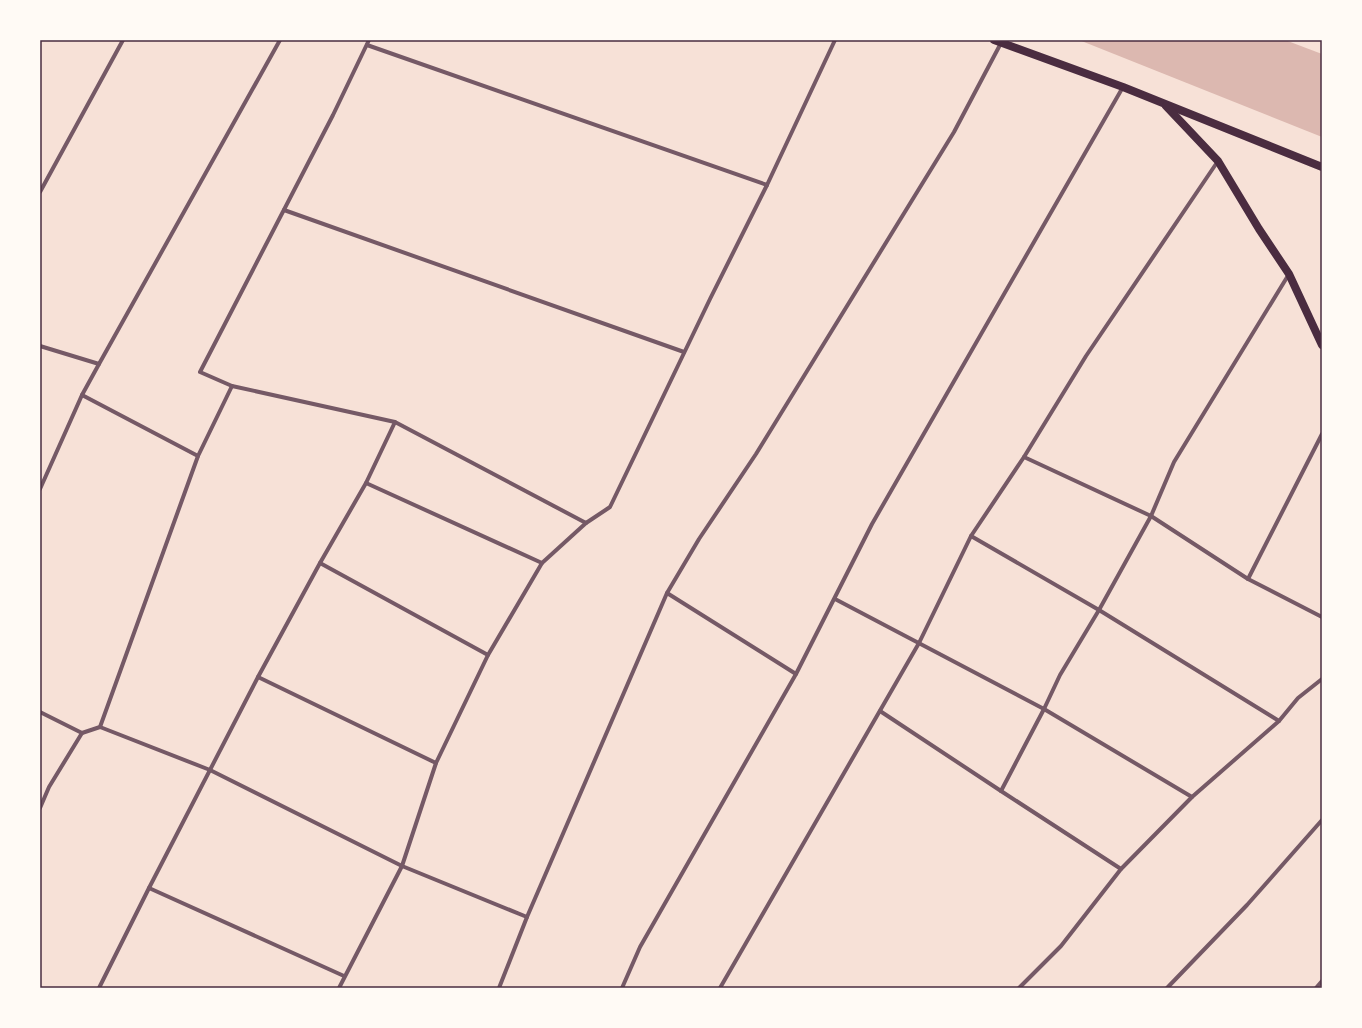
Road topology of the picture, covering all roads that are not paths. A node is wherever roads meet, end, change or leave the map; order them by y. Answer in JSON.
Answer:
{"nodes":[{"id":1,"x":123,"y":40,"type":"edge"},
{"id":2,"x":280,"y":40,"type":"edge"},
{"id":3,"x":369,"y":40,"type":"edge"},
{"id":4,"x":835,"y":40,"type":"edge"},
{"id":5,"x":998,"y":41,"type":"edge"},
{"id":6,"x":367,"y":45,"type":"junction"},
{"id":7,"x":1123,"y":87,"type":"junction"},
{"id":8,"x":1164,"y":103,"type":"junction"},
{"id":9,"x":1218,"y":161,"type":"junction"},
{"id":10,"x":1322,"y":167,"type":"edge"},
{"id":11,"x":767,"y":185,"type":"junction"},
{"id":12,"x":40,"y":192,"type":"edge"},
{"id":13,"x":284,"y":210,"type":"junction"},
{"id":14,"x":1289,"y":274,"type":"junction"},
{"id":15,"x":1322,"y":345,"type":"edge"},
{"id":16,"x":40,"y":346,"type":"edge"},
{"id":17,"x":684,"y":352,"type":"junction"},
{"id":18,"x":99,"y":364,"type":"junction"},
{"id":19,"x":232,"y":386,"type":"junction"},
{"id":20,"x":82,"y":395,"type":"junction"},
{"id":21,"x":395,"y":422,"type":"junction"},
{"id":22,"x":1322,"y":434,"type":"edge"},
{"id":23,"x":198,"y":456,"type":"junction"},
{"id":24,"x":1024,"y":457,"type":"junction"},
{"id":25,"x":366,"y":483,"type":"junction"},
{"id":26,"x":40,"y":488,"type":"edge"},
{"id":27,"x":1151,"y":516,"type":"junction"},
{"id":28,"x":586,"y":522,"type":"junction"},
{"id":29,"x":971,"y":536,"type":"junction"},
{"id":30,"x":320,"y":563,"type":"junction"},
{"id":31,"x":542,"y":563,"type":"junction"},
{"id":32,"x":1248,"y":579,"type":"junction"},
{"id":33,"x":667,"y":593,"type":"junction"},
{"id":34,"x":835,"y":599,"type":"junction"},
{"id":35,"x":1100,"y":610,"type":"junction"},
{"id":36,"x":1322,"y":617,"type":"edge"},
{"id":37,"x":919,"y":643,"type":"junction"},
{"id":38,"x":488,"y":655,"type":"junction"},
{"id":39,"x":796,"y":674,"type":"junction"},
{"id":40,"x":258,"y":677,"type":"junction"},
{"id":41,"x":1322,"y":679,"type":"edge"},
{"id":42,"x":1044,"y":709,"type":"junction"},
{"id":43,"x":880,"y":711,"type":"junction"},
{"id":44,"x":40,"y":712,"type":"edge"},
{"id":45,"x":1279,"y":721,"type":"junction"},
{"id":46,"x":100,"y":727,"type":"junction"},
{"id":47,"x":82,"y":733,"type":"junction"},
{"id":48,"x":436,"y":763,"type":"junction"},
{"id":49,"x":210,"y":770,"type":"junction"},
{"id":50,"x":1001,"y":791,"type":"junction"},
{"id":51,"x":1192,"y":797,"type":"junction"},
{"id":52,"x":40,"y":808,"type":"edge"},
{"id":53,"x":1322,"y":820,"type":"edge"},
{"id":54,"x":402,"y":866,"type":"junction"},
{"id":55,"x":1121,"y":868,"type":"junction"},
{"id":56,"x":149,"y":888,"type":"junction"},
{"id":57,"x":527,"y":917,"type":"junction"},
{"id":58,"x":344,"y":976,"type":"junction"},
{"id":59,"x":1322,"y":980,"type":"edge"},
{"id":60,"x":99,"y":988,"type":"edge"},
{"id":61,"x":339,"y":988,"type":"edge"},
{"id":62,"x":499,"y":988,"type":"edge"},
{"id":63,"x":622,"y":988,"type":"edge"},
{"id":64,"x":720,"y":988,"type":"edge"},
{"id":65,"x":1019,"y":988,"type":"edge"},
{"id":66,"x":1167,"y":988,"type":"edge"},
{"id":67,"x":1316,"y":988,"type":"edge"}],
"edges":[{"from":1,"to":12,"type":"street"},
{"from":2,"to":18,"type":"street"},
{"from":3,"to":6,"type":"street"},
{"from":4,"to":11,"type":"street"},
{"from":5,"to":7,"type":"main road"},
{"from":5,"to":33,"type":"street"},
{"from":6,"to":11,"type":"street"},
{"from":6,"to":13,"type":"street"},
{"from":7,"to":8,"type":"main road"},
{"from":7,"to":34,"type":"street"},
{"from":8,"to":9,"type":"main road"},
{"from":8,"to":10,"type":"main road"},
{"from":9,"to":14,"type":"main road"},
{"from":9,"to":24,"type":"street"},
{"from":11,"to":17,"type":"street"},
{"from":13,"to":17,"type":"street"},
{"from":13,"to":19,"type":"street"},
{"from":14,"to":15,"type":"main road"},
{"from":14,"to":27,"type":"street"},
{"from":16,"to":18,"type":"street"},
{"from":17,"to":28,"type":"street"},
{"from":18,"to":20,"type":"street"},
{"from":19,"to":21,"type":"street"},
{"from":19,"to":23,"type":"street"},
{"from":20,"to":23,"type":"street"},
{"from":20,"to":26,"type":"street"},
{"from":21,"to":25,"type":"street"},
{"from":21,"to":28,"type":"street"},
{"from":22,"to":32,"type":"street"},
{"from":23,"to":46,"type":"street"},
{"from":24,"to":27,"type":"street"},
{"from":24,"to":29,"type":"street"},
{"from":25,"to":30,"type":"street"},
{"from":25,"to":31,"type":"street"},
{"from":27,"to":32,"type":"street"},
{"from":27,"to":35,"type":"street"},
{"from":28,"to":31,"type":"street"},
{"from":29,"to":35,"type":"street"},
{"from":29,"to":37,"type":"street"},
{"from":30,"to":38,"type":"street"},
{"from":30,"to":40,"type":"street"},
{"from":31,"to":38,"type":"street"},
{"from":32,"to":36,"type":"street"},
{"from":33,"to":39,"type":"street"},
{"from":33,"to":57,"type":"street"},
{"from":34,"to":37,"type":"street"},
{"from":34,"to":39,"type":"street"},
{"from":35,"to":42,"type":"street"},
{"from":35,"to":45,"type":"street"},
{"from":37,"to":42,"type":"street"},
{"from":37,"to":43,"type":"street"},
{"from":38,"to":48,"type":"street"},
{"from":39,"to":63,"type":"street"},
{"from":40,"to":48,"type":"street"},
{"from":40,"to":49,"type":"street"},
{"from":41,"to":45,"type":"street"},
{"from":42,"to":50,"type":"street"},
{"from":42,"to":51,"type":"street"},
{"from":43,"to":50,"type":"street"},
{"from":43,"to":64,"type":"street"},
{"from":44,"to":47,"type":"street"},
{"from":45,"to":51,"type":"street"},
{"from":46,"to":47,"type":"street"},
{"from":46,"to":49,"type":"street"},
{"from":47,"to":52,"type":"street"},
{"from":48,"to":54,"type":"street"},
{"from":49,"to":54,"type":"street"},
{"from":49,"to":56,"type":"street"},
{"from":50,"to":55,"type":"street"},
{"from":51,"to":55,"type":"street"},
{"from":53,"to":66,"type":"street"},
{"from":54,"to":57,"type":"street"},
{"from":54,"to":58,"type":"street"},
{"from":55,"to":65,"type":"street"},
{"from":56,"to":58,"type":"street"},
{"from":56,"to":60,"type":"street"},
{"from":57,"to":62,"type":"street"},
{"from":58,"to":61,"type":"street"},
{"from":59,"to":67,"type":"street"}]}
